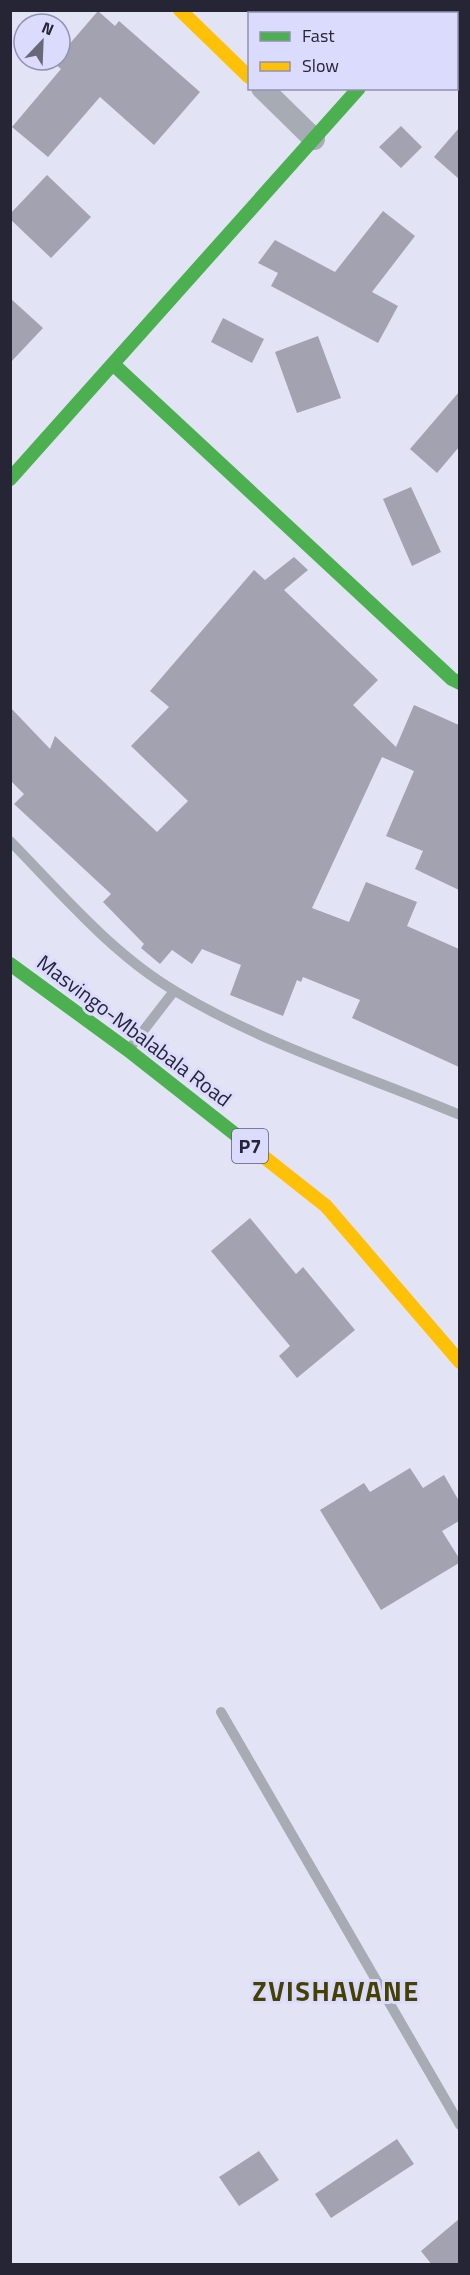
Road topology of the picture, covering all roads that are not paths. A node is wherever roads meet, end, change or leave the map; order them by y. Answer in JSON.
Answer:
{"nodes":[{"id":1,"x":180,"y":10,"type":"edge"},
{"id":2,"x":248,"y":76,"type":"edge"},
{"id":3,"x":263,"y":90,"type":"edge"},
{"id":4,"x":356,"y":90,"type":"edge"},
{"id":5,"x":314,"y":139,"type":"junction"},
{"id":6,"x":113,"y":364,"type":"junction"},
{"id":7,"x":10,"y":479,"type":"edge"},
{"id":8,"x":459,"y":683,"type":"edge"},
{"id":9,"x":10,"y":840,"type":"edge"},
{"id":10,"x":10,"y":964,"type":"edge"},
{"id":11,"x":174,"y":991,"type":"junction"},
{"id":12,"x":128,"y":1050,"type":"junction"},
{"id":13,"x":459,"y":1115,"type":"edge"},
{"id":14,"x":459,"y":1362,"type":"edge"},
{"id":15,"x":221,"y":1712,"type":"dead end"},
{"id":16,"x":459,"y":2125,"type":"edge"}],
"edges":[{"from":1,"to":2,"type":"main road"},
{"from":3,"to":5,"type":"street"},
{"from":4,"to":5,"type":"main road"},
{"from":5,"to":6,"type":"main road"},
{"from":6,"to":7,"type":"main road"},
{"from":6,"to":8,"type":"main road"},
{"from":9,"to":11,"type":"lane"},
{"from":10,"to":12,"type":"main road","name":"Masvingo-Mbalabala Road","number":"P7"},
{"from":11,"to":12,"type":"lane"},
{"from":11,"to":13,"type":"lane"},
{"from":12,"to":14,"type":"main road","name":"Masvingo-Mbalabala Road","number":"P7"},
{"from":15,"to":16,"type":"lane"}]}
